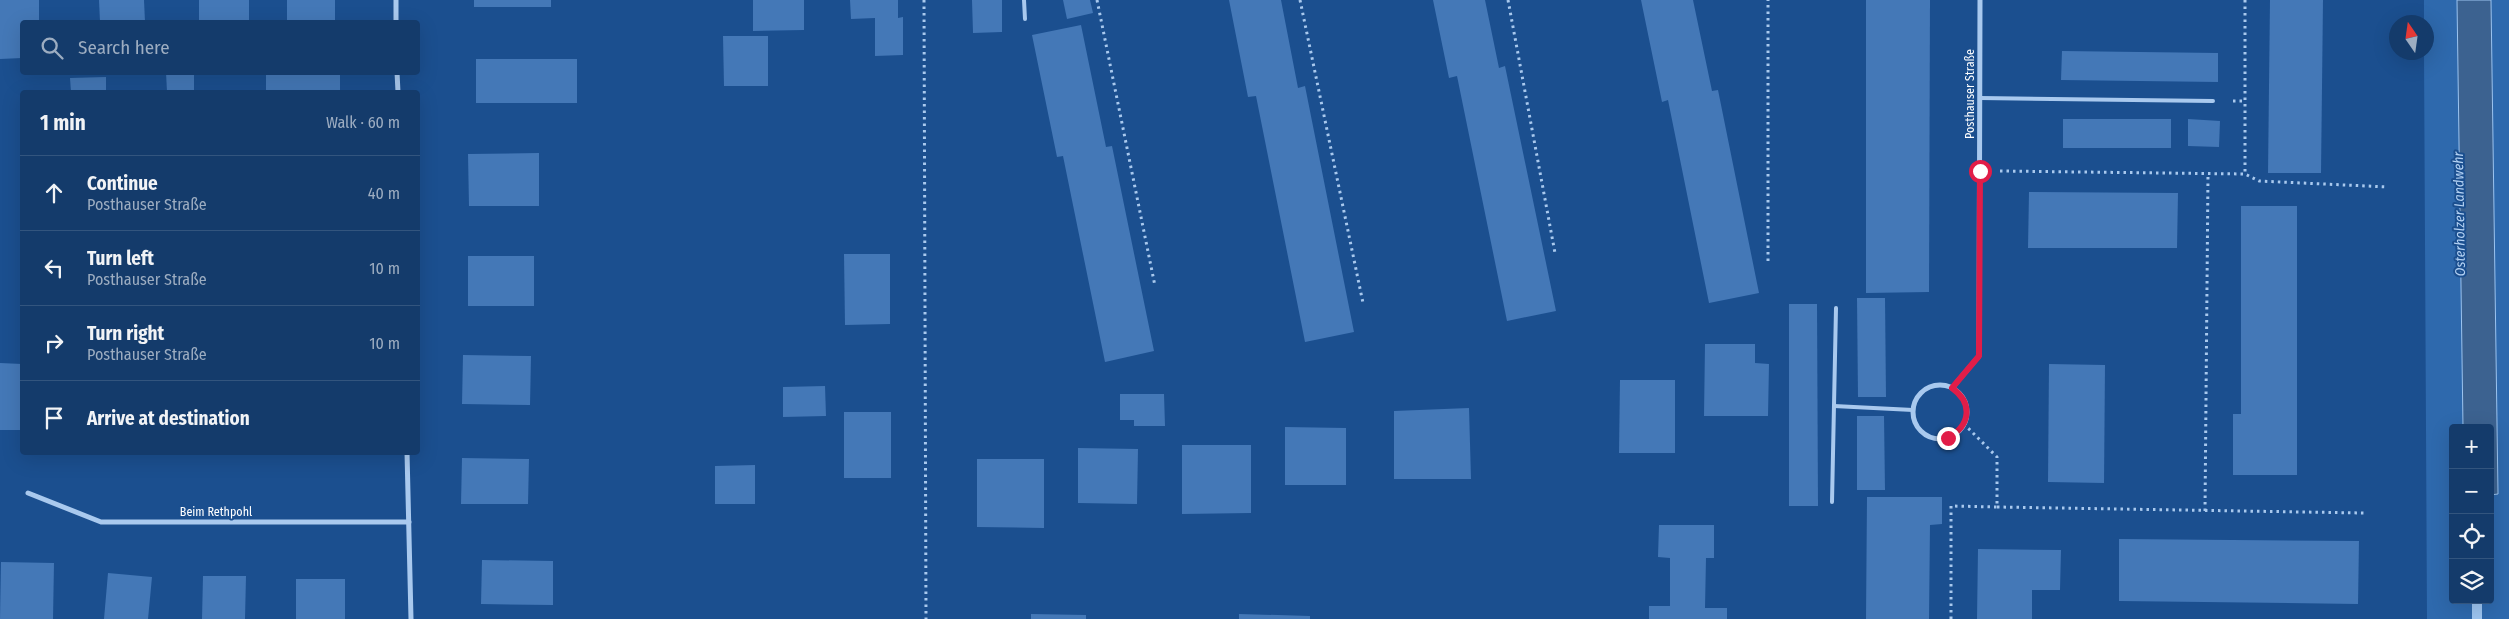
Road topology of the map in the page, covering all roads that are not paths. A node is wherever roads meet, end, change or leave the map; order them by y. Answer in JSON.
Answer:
{"nodes":[{"id":1,"x":396,"y":0,"type":"edge"},
{"id":2,"x":1024,"y":0,"type":"edge"},
{"id":3,"x":1980,"y":0,"type":"edge"},
{"id":4,"x":1025,"y":19,"type":"dead end"},
{"id":5,"x":396,"y":20,"type":"edge"},
{"id":6,"x":397,"y":75,"type":"edge"},
{"id":7,"x":398,"y":90,"type":"edge"},
{"id":8,"x":1980,"y":98,"type":"junction"},
{"id":9,"x":2213,"y":101,"type":"dead end"},
{"id":10,"x":1836,"y":308,"type":"dead end"},
{"id":11,"x":1952,"y":388,"type":"junction"},
{"id":12,"x":1834,"y":406,"type":"junction"},
{"id":13,"x":1913,"y":410,"type":"junction"},
{"id":14,"x":407,"y":455,"type":"edge"},
{"id":15,"x":28,"y":493,"type":"dead end"},
{"id":16,"x":1832,"y":502,"type":"dead end"},
{"id":17,"x":409,"y":522,"type":"junction"},
{"id":18,"x":410,"y":619,"type":"edge"}],
"edges":[{"from":1,"to":5,"type":"street"},
{"from":2,"to":4,"type":"lane"},
{"from":3,"to":8,"type":"street","name":"Posthauser Straße"},
{"from":6,"to":7,"type":"street"},
{"from":8,"to":9,"type":"lane"},
{"from":8,"to":11,"type":"street","name":"Posthauser Straße"},
{"from":10,"to":12,"type":"lane"},
{"from":11,"to":13,"type":"street"},
{"from":11,"to":13,"type":"street"},
{"from":12,"to":13,"type":"lane"},
{"from":12,"to":16,"type":"lane"},
{"from":14,"to":17,"type":"street"},
{"from":15,"to":17,"type":"street","name":"Beim Rethpohl"},
{"from":17,"to":18,"type":"street"}]}
